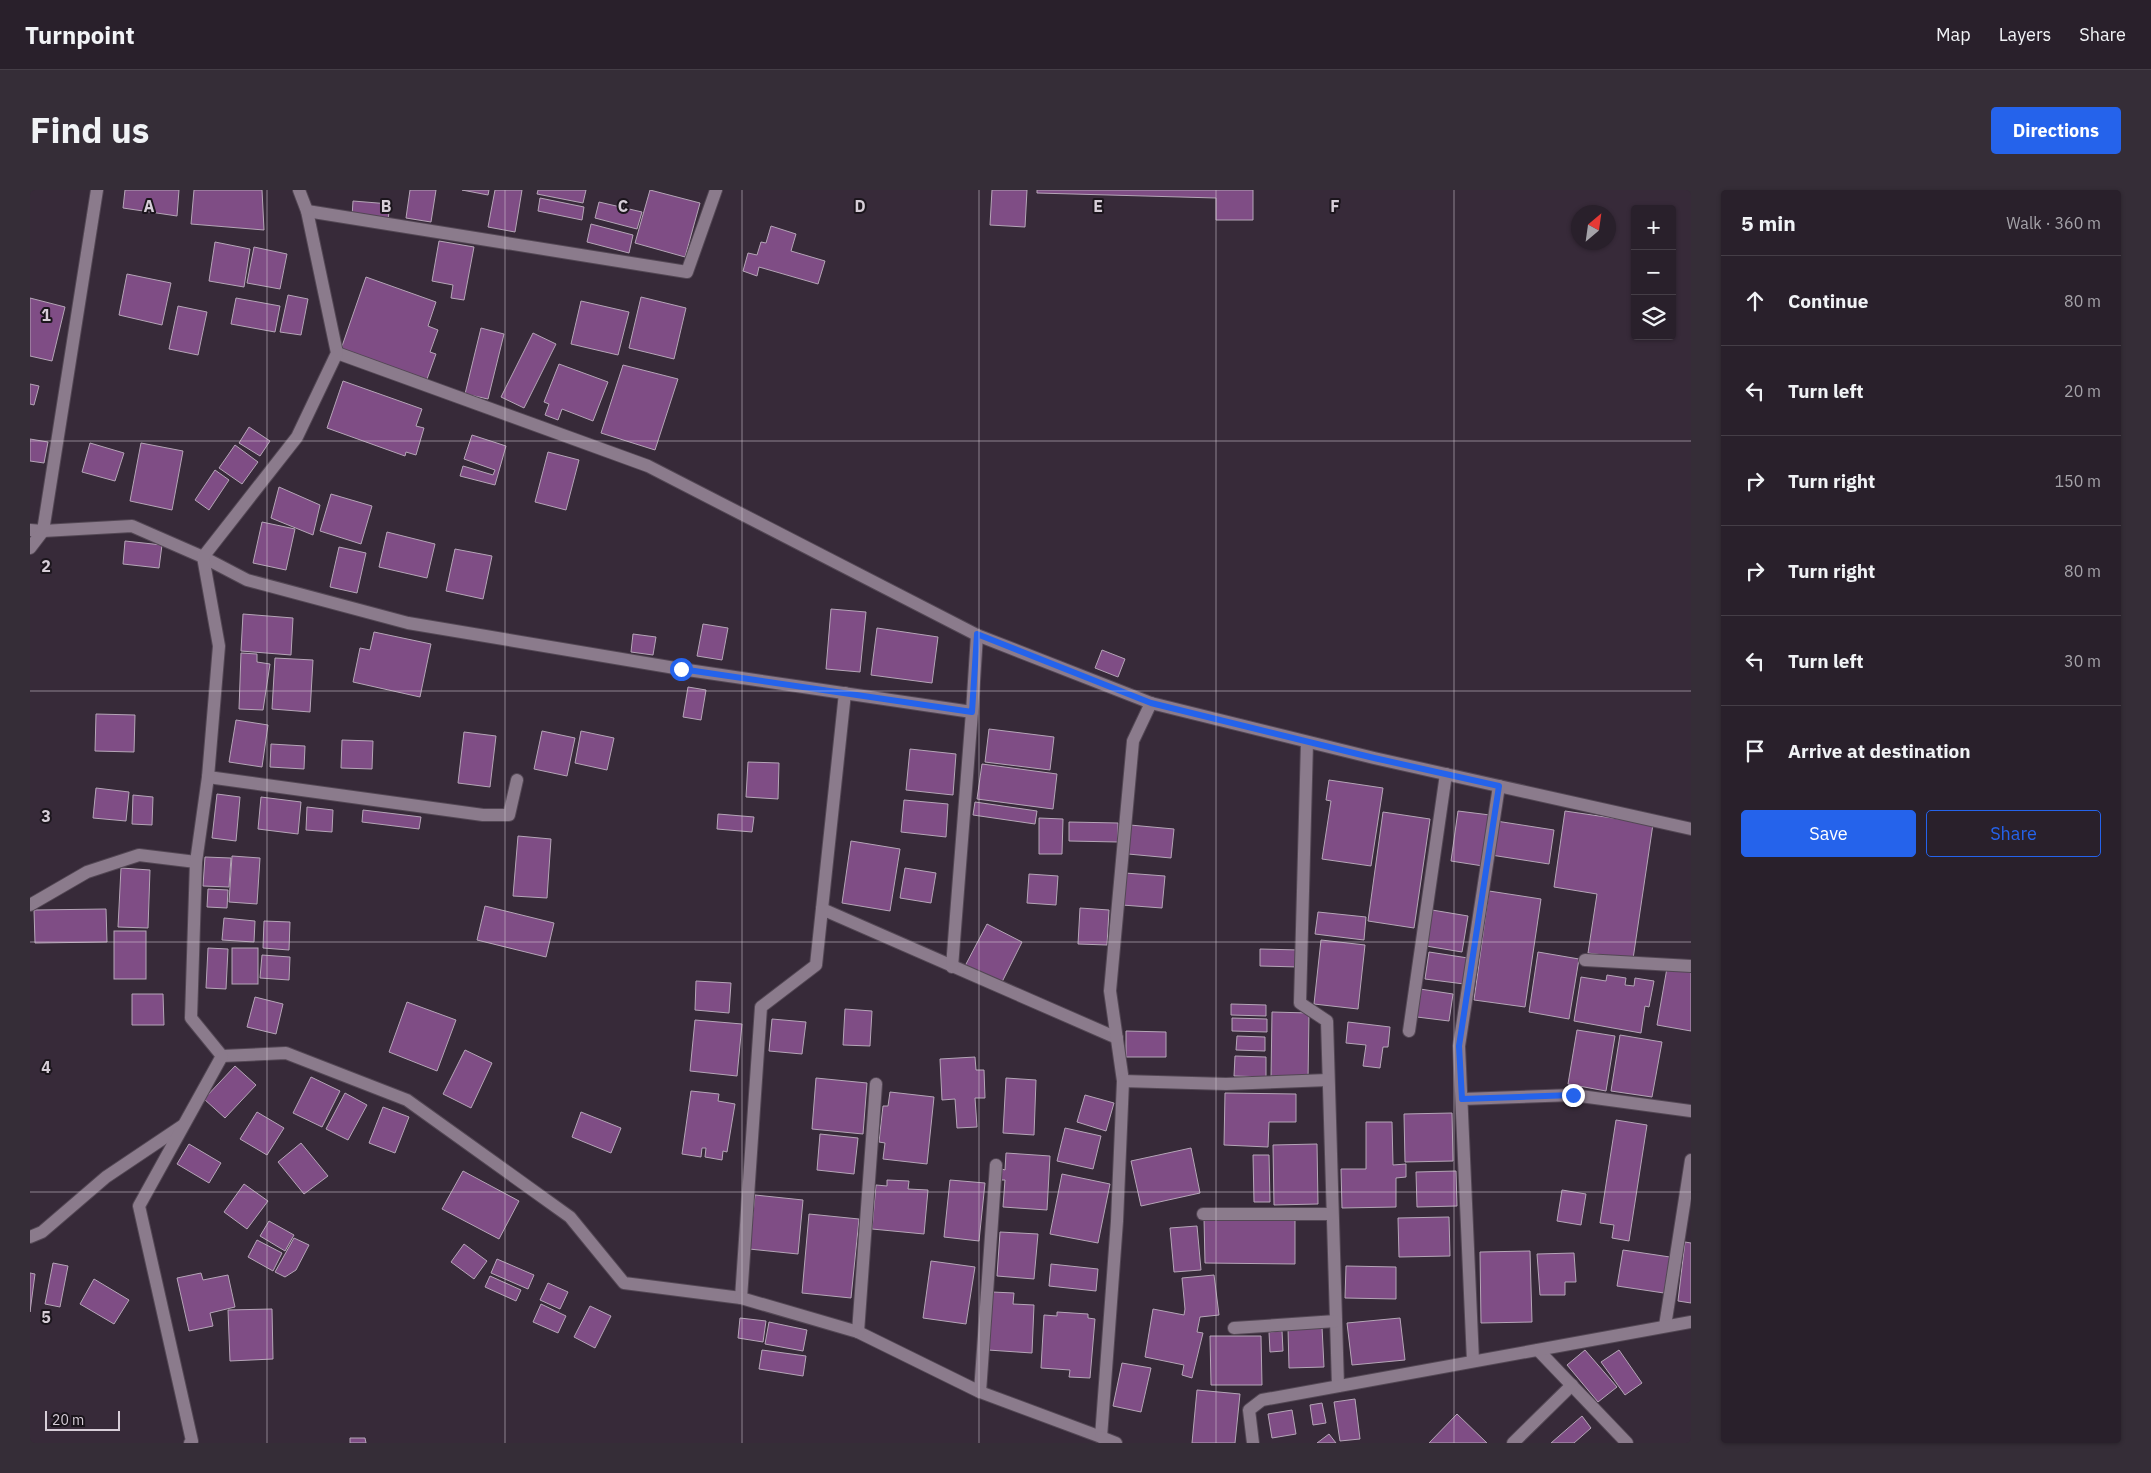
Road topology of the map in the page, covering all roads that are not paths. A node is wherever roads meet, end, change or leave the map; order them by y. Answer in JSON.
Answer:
{"nodes":[{"id":1,"x":97,"y":190,"type":"edge"},
{"id":2,"x":299,"y":190,"type":"edge"},
{"id":3,"x":716,"y":190,"type":"edge"},
{"id":4,"x":307,"y":211,"type":"junction"},
{"id":5,"x":337,"y":353,"type":"junction"},
{"id":6,"x":36,"y":531,"type":"edge"},
{"id":7,"x":30,"y":548,"type":"edge"},
{"id":8,"x":203,"y":557,"type":"junction"},
{"id":9,"x":977,"y":634,"type":"junction"},
{"id":10,"x":845,"y":694,"type":"junction"},
{"id":11,"x":1151,"y":703,"type":"junction"},
{"id":12,"x":972,"y":712,"type":"junction"},
{"id":13,"x":1307,"y":742,"type":"junction"},
{"id":14,"x":1446,"y":774,"type":"junction"},
{"id":15,"x":208,"y":776,"type":"junction"},
{"id":16,"x":518,"y":780,"type":"dead end"},
{"id":17,"x":1499,"y":786,"type":"junction"},
{"id":18,"x":1691,"y":829,"type":"edge"},
{"id":19,"x":196,"y":862,"type":"junction"},
{"id":20,"x":30,"y":905,"type":"edge"},
{"id":21,"x":822,"y":909,"type":"junction"},
{"id":22,"x":1585,"y":960,"type":"dead end"},
{"id":23,"x":1691,"y":966,"type":"edge"},
{"id":24,"x":952,"y":967,"type":"junction"},
{"id":25,"x":1408,"y":1031,"type":"dead end"},
{"id":26,"x":1117,"y":1038,"type":"junction"},
{"id":27,"x":222,"y":1056,"type":"junction"},
{"id":28,"x":1328,"y":1080,"type":"junction"},
{"id":29,"x":1123,"y":1081,"type":"junction"},
{"id":30,"x":876,"y":1084,"type":"dead end"},
{"id":31,"x":1462,"y":1099,"type":"junction"},
{"id":32,"x":1691,"y":1111,"type":"edge"},
{"id":33,"x":184,"y":1124,"type":"junction"},
{"id":34,"x":1691,"y":1160,"type":"edge"},
{"id":35,"x":996,"y":1165,"type":"dead end"},
{"id":36,"x":1203,"y":1214,"type":"dead end"},
{"id":37,"x":1332,"y":1214,"type":"junction"},
{"id":38,"x":30,"y":1237,"type":"edge"},
{"id":39,"x":741,"y":1298,"type":"junction"},
{"id":40,"x":1336,"y":1321,"type":"junction"},
{"id":41,"x":1691,"y":1322,"type":"edge"},
{"id":42,"x":1665,"y":1326,"type":"junction"},
{"id":43,"x":1234,"y":1328,"type":"dead end"},
{"id":44,"x":858,"y":1332,"type":"junction"},
{"id":45,"x":1538,"y":1350,"type":"junction"},
{"id":46,"x":1473,"y":1361,"type":"junction"},
{"id":47,"x":1572,"y":1385,"type":"junction"},
{"id":48,"x":1338,"y":1386,"type":"junction"},
{"id":49,"x":980,"y":1392,"type":"junction"},
{"id":50,"x":1101,"y":1437,"type":"junction"},
{"id":51,"x":190,"y":1443,"type":"edge"},
{"id":52,"x":1116,"y":1443,"type":"edge"},
{"id":53,"x":1253,"y":1443,"type":"edge"},
{"id":54,"x":1513,"y":1443,"type":"edge"},
{"id":55,"x":1627,"y":1443,"type":"edge"}],
"edges":[{"from":1,"to":6,"type":"street"},
{"from":2,"to":4,"type":"street"},
{"from":3,"to":4,"type":"street"},
{"from":4,"to":5,"type":"street"},
{"from":5,"to":8,"type":"street"},
{"from":5,"to":9,"type":"street"},
{"from":6,"to":7,"type":"street"},
{"from":6,"to":8,"type":"street"},
{"from":8,"to":10,"type":"street"},
{"from":8,"to":15,"type":"street"},
{"from":9,"to":11,"type":"street"},
{"from":9,"to":12,"type":"street"},
{"from":10,"to":12,"type":"street"},
{"from":10,"to":21,"type":"street"},
{"from":11,"to":13,"type":"street"},
{"from":11,"to":26,"type":"street"},
{"from":12,"to":24,"type":"street"},
{"from":13,"to":14,"type":"street"},
{"from":13,"to":28,"type":"street"},
{"from":14,"to":17,"type":"street"},
{"from":14,"to":25,"type":"street"},
{"from":15,"to":16,"type":"street"},
{"from":15,"to":19,"type":"street"},
{"from":17,"to":18,"type":"street"},
{"from":17,"to":31,"type":"street"},
{"from":19,"to":20,"type":"street"},
{"from":19,"to":27,"type":"street"},
{"from":21,"to":24,"type":"street"},
{"from":21,"to":39,"type":"street"},
{"from":22,"to":23,"type":"street"},
{"from":24,"to":26,"type":"street"},
{"from":26,"to":29,"type":"street"},
{"from":27,"to":33,"type":"street"},
{"from":27,"to":39,"type":"street"},
{"from":28,"to":29,"type":"street"},
{"from":28,"to":37,"type":"street"},
{"from":29,"to":50,"type":"street"},
{"from":30,"to":44,"type":"street"},
{"from":31,"to":32,"type":"street"},
{"from":31,"to":46,"type":"street"},
{"from":33,"to":38,"type":"street"},
{"from":33,"to":51,"type":"street"},
{"from":34,"to":42,"type":"street"},
{"from":35,"to":49,"type":"street"},
{"from":36,"to":37,"type":"street"},
{"from":37,"to":40,"type":"street"},
{"from":39,"to":44,"type":"street"},
{"from":40,"to":43,"type":"street"},
{"from":40,"to":48,"type":"street"},
{"from":41,"to":42,"type":"street"},
{"from":42,"to":45,"type":"street"},
{"from":44,"to":49,"type":"street"},
{"from":45,"to":46,"type":"street"},
{"from":45,"to":47,"type":"street"},
{"from":46,"to":48,"type":"street"},
{"from":47,"to":54,"type":"street"},
{"from":47,"to":55,"type":"street"},
{"from":48,"to":53,"type":"street"},
{"from":49,"to":50,"type":"street"},
{"from":50,"to":52,"type":"street"}]}
